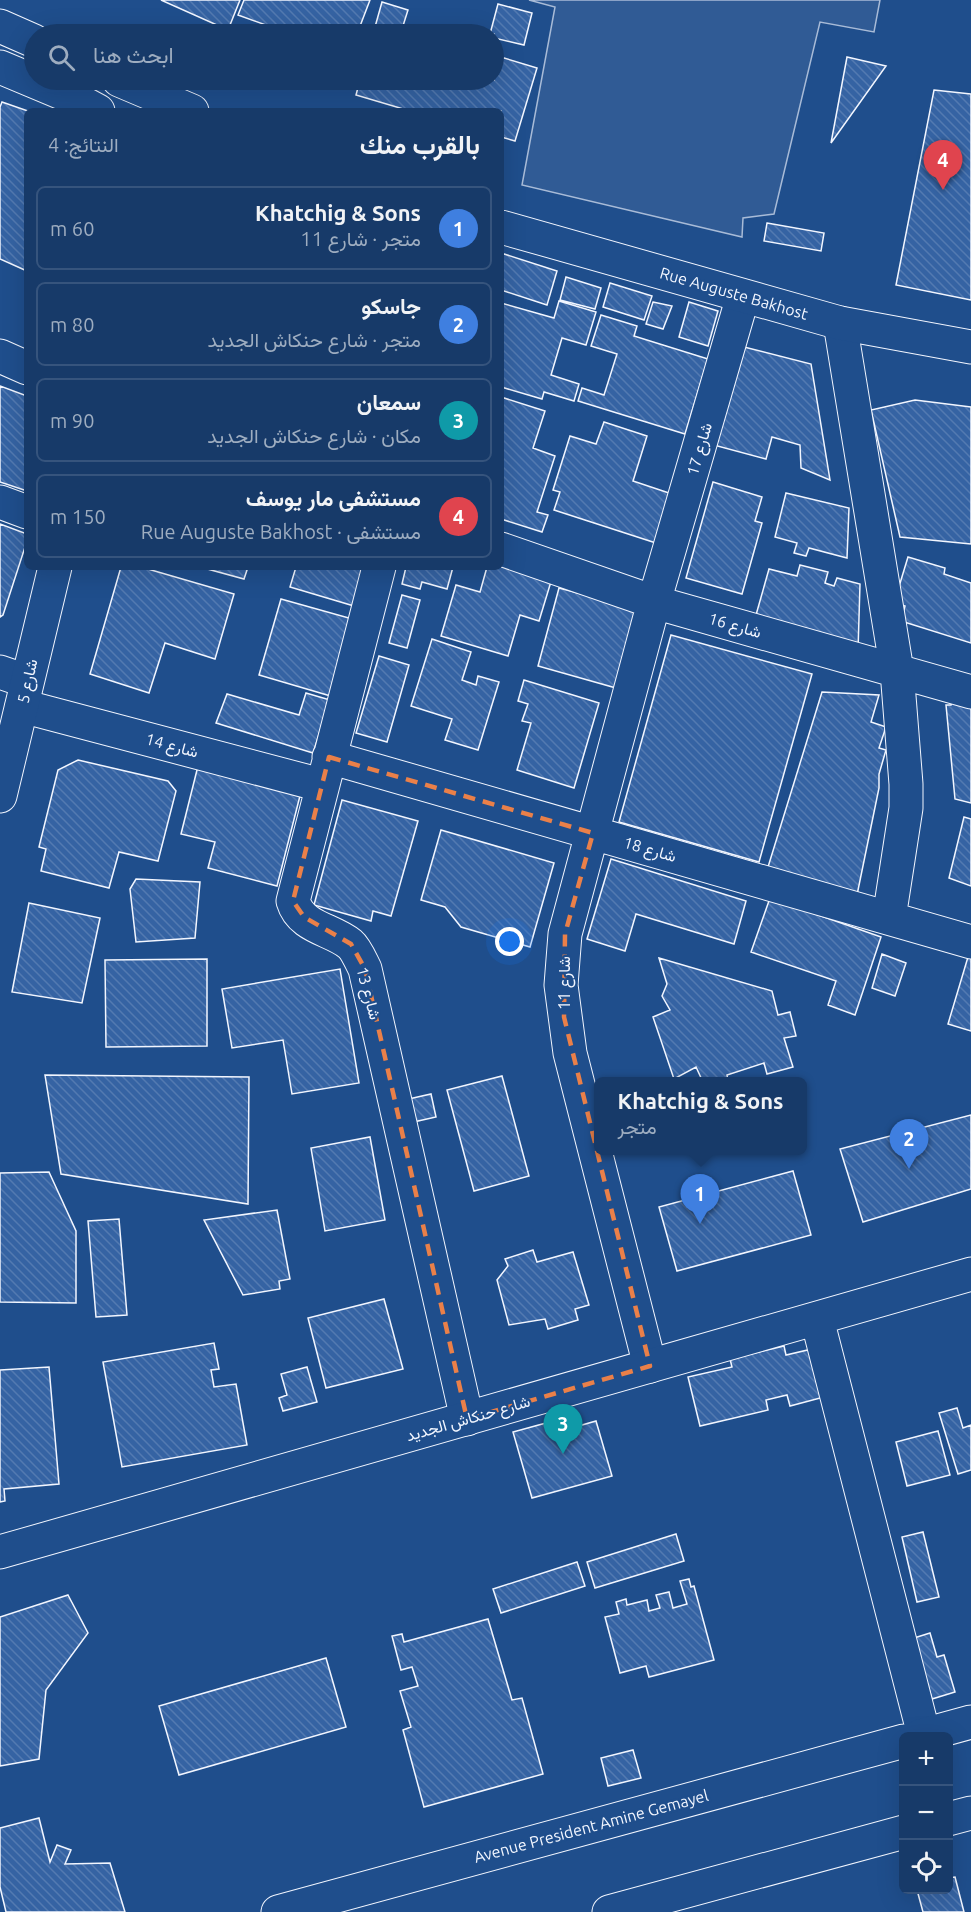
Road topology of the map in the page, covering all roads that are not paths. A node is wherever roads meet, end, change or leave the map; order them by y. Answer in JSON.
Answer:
{"nodes":[{"id":1,"x":0,"y":26,"type":"edge"},
{"id":2,"x":24,"y":37,"type":"edge"},
{"id":3,"x":0,"y":67,"type":"edge"},
{"id":4,"x":24,"y":77,"type":"edge"},
{"id":5,"x":55,"y":90,"type":"edge"},
{"id":6,"x":143,"y":90,"type":"edge"},
{"id":7,"x":92,"y":108,"type":"edge"},
{"id":8,"x":185,"y":108,"type":"edge"},
{"id":9,"x":504,"y":228,"type":"edge"},
{"id":10,"x":742,"y":296,"type":"junction"},
{"id":11,"x":840,"y":323,"type":"junction"},
{"id":12,"x":971,"y":347,"type":"edge"},
{"id":13,"x":0,"y":356,"type":"edge"},
{"id":14,"x":24,"y":367,"type":"edge"},
{"id":15,"x":0,"y":502,"type":"edge"},
{"id":16,"x":24,"y":511,"type":"edge"},
{"id":17,"x":504,"y":550,"type":"edge"},
{"id":18,"x":54,"y":570,"type":"edge"},
{"id":19,"x":378,"y":570,"type":"edge"},
{"id":20,"x":654,"y":602,"type":"junction"},
{"id":21,"x":897,"y":671,"type":"junction"},
{"id":22,"x":16,"y":686,"type":"edge"},
{"id":23,"x":971,"y":692,"type":"edge"},
{"id":24,"x":325,"y":771,"type":"junction"},
{"id":25,"x":0,"y":796,"type":"edge"},
{"id":26,"x":593,"y":833,"type":"junction"},
{"id":27,"x":889,"y":918,"type":"junction"},
{"id":28,"x":971,"y":942,"type":"edge"},
{"id":29,"x":594,"y":1147,"type":"edge"},
{"id":30,"x":596,"y":1155,"type":"edge"},
{"id":31,"x":971,"y":1274,"type":"edge"},
{"id":32,"x":817,"y":1319,"type":"junction"},
{"id":33,"x":650,"y":1366,"type":"junction"},
{"id":34,"x":467,"y":1419,"type":"junction"},
{"id":35,"x":0,"y":1552,"type":"edge"},
{"id":36,"x":971,"y":1722,"type":"edge"},
{"id":37,"x":915,"y":1732,"type":"edge"},
{"id":38,"x":937,"y":1732,"type":"edge"},
{"id":39,"x":899,"y":1743,"type":"edge"},
{"id":40,"x":971,"y":1813,"type":"edge"},
{"id":41,"x":953,"y":1818,"type":"edge"},
{"id":42,"x":899,"y":1833,"type":"edge"},
{"id":43,"x":278,"y":1912,"type":"edge"},
{"id":44,"x":609,"y":1912,"type":"edge"}],
"edges":[{"from":1,"to":2,"type":"main road"},
{"from":3,"to":4,"type":"main road"},
{"from":5,"to":7,"type":"main road"},
{"from":6,"to":8,"type":"main road"},
{"from":9,"to":10,"type":"main road","name":"Rue Auguste Bakhost"},
{"from":10,"to":11,"type":"main road","name":"Rue Auguste Bakhost"},
{"from":10,"to":20,"type":"main road","name":"شارع 17"},
{"from":11,"to":12,"type":"main road","name":"Rue Auguste Bakhost"},
{"from":11,"to":21,"type":"main road"},
{"from":13,"to":14,"type":"main road"},
{"from":15,"to":16,"type":"main road"},
{"from":17,"to":20,"type":"main road","name":"شارع 16"},
{"from":18,"to":22,"type":"main road","name":"شارع 5"},
{"from":19,"to":24,"type":"main road","name":"شارع 13"},
{"from":20,"to":21,"type":"main road","name":"شارع 16"},
{"from":20,"to":26,"type":"main road","name":"شارع 11"},
{"from":21,"to":23,"type":"main road","name":"شارع 16"},
{"from":21,"to":27,"type":"main road"},
{"from":22,"to":24,"type":"main road","name":"شارع 14"},
{"from":22,"to":25,"type":"main road","name":"شارع 5"},
{"from":24,"to":26,"type":"main road","name":"شارع 18"},
{"from":24,"to":34,"type":"main road","name":"شارع 13"},
{"from":26,"to":27,"type":"main road","name":"شارع 18"},
{"from":26,"to":29,"type":"main road","name":"شارع 11"},
{"from":27,"to":28,"type":"main road","name":"شارع 18"},
{"from":30,"to":33,"type":"main road","name":"شارع 11"},
{"from":31,"to":32,"type":"main road","name":"شارع حنكاش الجديد"},
{"from":32,"to":33,"type":"main road","name":"شارع حنكاش الجديد"},
{"from":32,"to":37,"type":"main road"},
{"from":33,"to":34,"type":"main road","name":"شارع حنكاش الجديد"},
{"from":34,"to":35,"type":"main road","name":"شارع حنكاش الجديد"},
{"from":36,"to":38,"type":"main road","name":"Avenue President Amine Gemayel"},
{"from":39,"to":43,"type":"main road","name":"Avenue President Amine Gemayel"},
{"from":40,"to":41,"type":"main road"},
{"from":42,"to":44,"type":"main road"}]}
